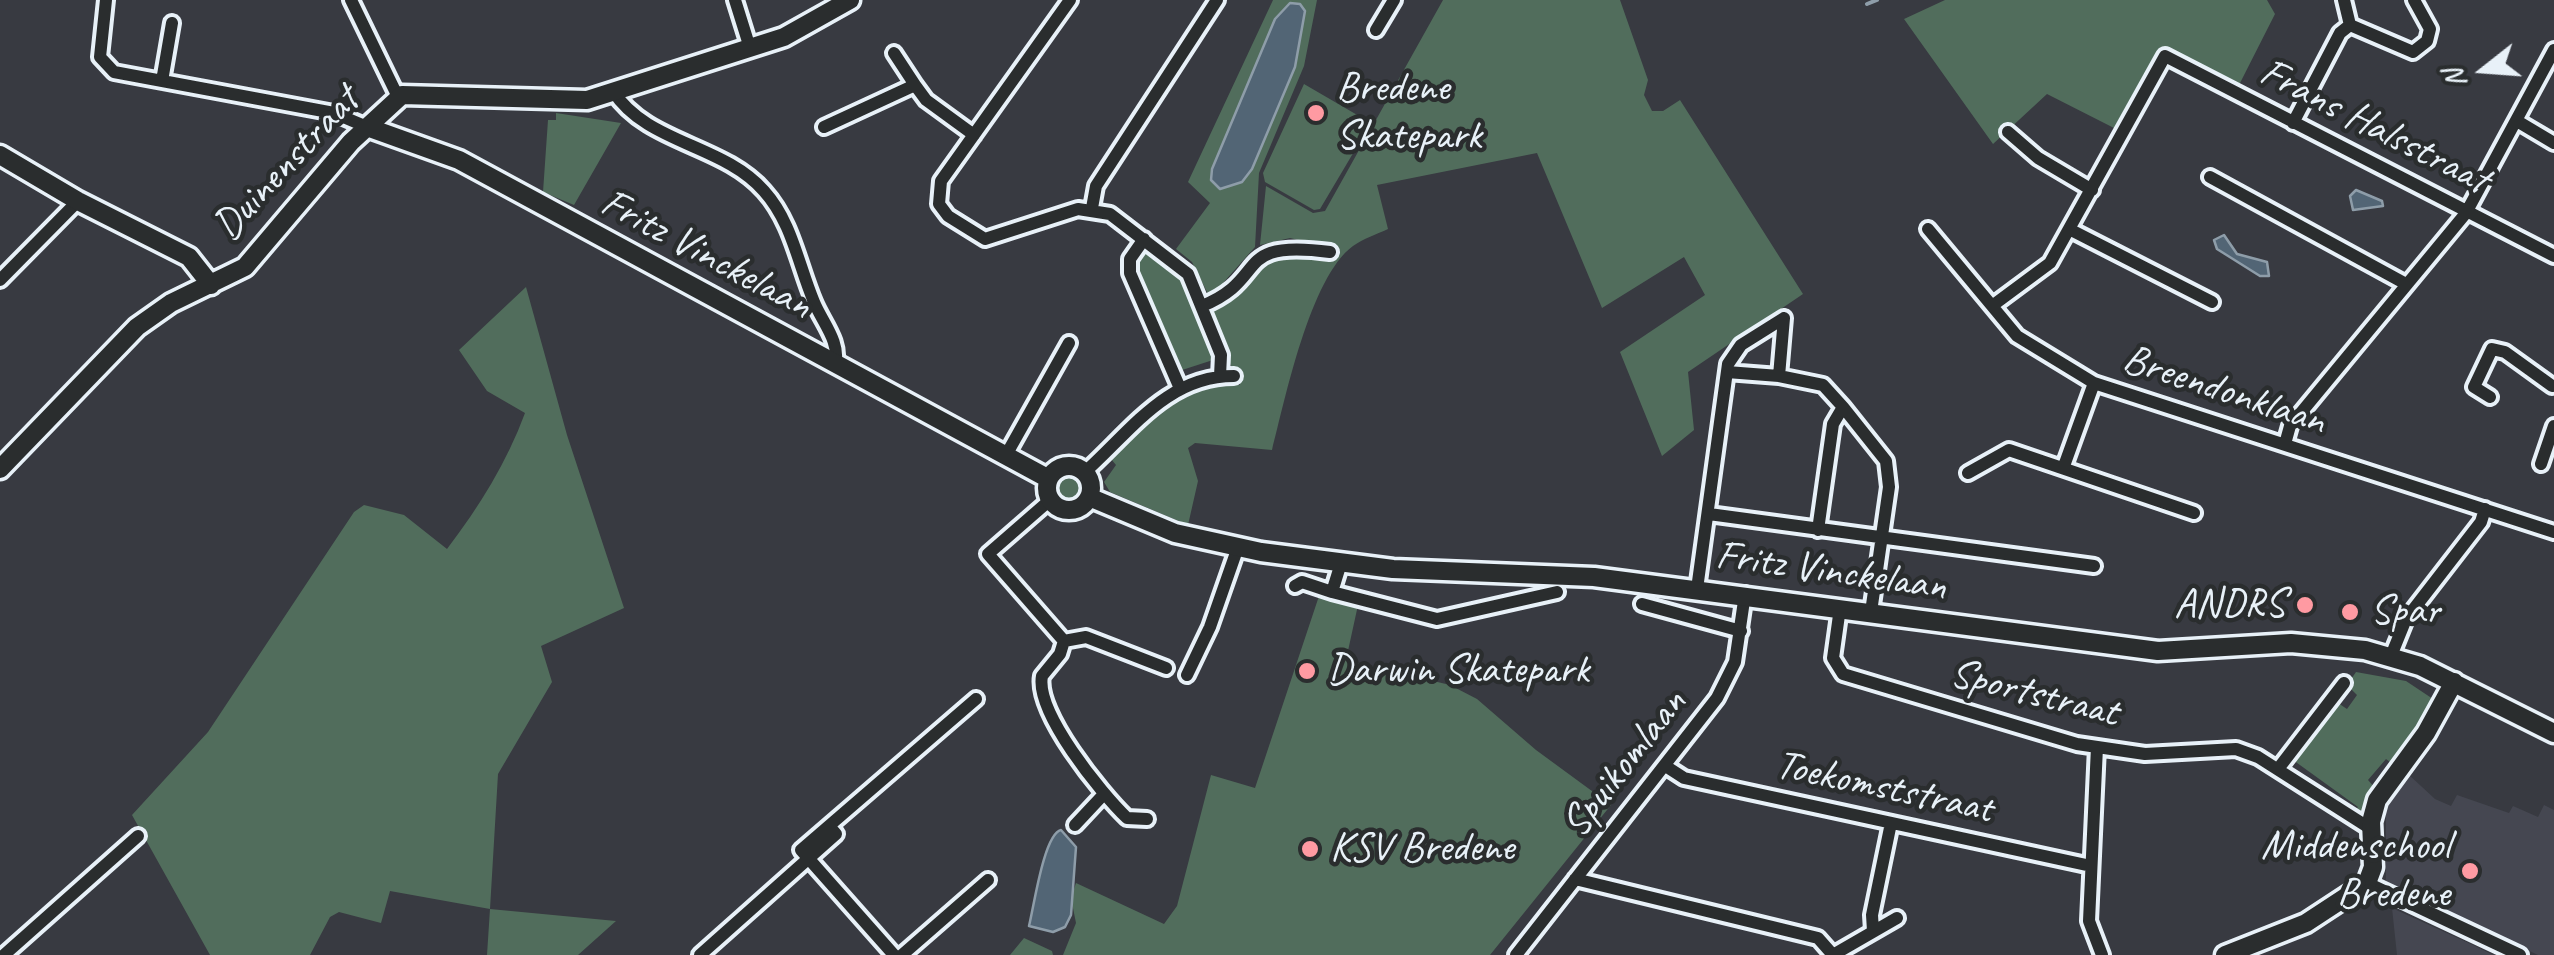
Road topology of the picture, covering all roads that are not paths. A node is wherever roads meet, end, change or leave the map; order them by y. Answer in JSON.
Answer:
{"nodes":[{"id":1,"x":106,"y":0,"type":"edge"},
{"id":2,"x":351,"y":0,"type":"edge"},
{"id":3,"x":734,"y":0,"type":"edge"},
{"id":4,"x":850,"y":0,"type":"edge"},
{"id":5,"x":1070,"y":0,"type":"edge"},
{"id":6,"x":1217,"y":0,"type":"edge"},
{"id":7,"x":1394,"y":0,"type":"edge"},
{"id":8,"x":2344,"y":0,"type":"edge"},
{"id":9,"x":2414,"y":0,"type":"edge"},
{"id":10,"x":172,"y":23,"type":"dead end"},
{"id":11,"x":2350,"y":25,"type":"junction"},
{"id":12,"x":1376,"y":30,"type":"dead end"},
{"id":13,"x":750,"y":48,"type":"junction"},
{"id":14,"x":2554,"y":50,"type":"edge"},
{"id":15,"x":894,"y":53,"type":"dead end"},
{"id":16,"x":162,"y":81,"type":"junction"},
{"id":17,"x":914,"y":85,"type":"junction"},
{"id":18,"x":613,"y":91,"type":"junction"},
{"id":19,"x":398,"y":97,"type":"junction"},
{"id":20,"x":2516,"y":122,"type":"junction"},
{"id":21,"x":2293,"y":123,"type":"junction"},
{"id":22,"x":367,"y":127,"type":"junction"},
{"id":23,"x":824,"y":127,"type":"dead end"},
{"id":24,"x":2008,"y":132,"type":"dead end"},
{"id":25,"x":974,"y":135,"type":"junction"},
{"id":26,"x":2554,"y":142,"type":"edge"},
{"id":27,"x":0,"y":155,"type":"edge"},
{"id":28,"x":2210,"y":177,"type":"dead end"},
{"id":29,"x":2092,"y":190,"type":"junction"},
{"id":30,"x":78,"y":201,"type":"junction"},
{"id":31,"x":1092,"y":208,"type":"junction"},
{"id":32,"x":2466,"y":214,"type":"junction"},
{"id":33,"x":1928,"y":229,"type":"dead end"},
{"id":34,"x":2069,"y":229,"type":"junction"},
{"id":35,"x":1144,"y":239,"type":"junction"},
{"id":36,"x":1330,"y":252,"type":"dead end"},
{"id":37,"x":2554,"y":256,"type":"edge"},
{"id":38,"x":0,"y":280,"type":"edge"},
{"id":39,"x":2406,"y":284,"type":"junction"},
{"id":40,"x":212,"y":285,"type":"junction"},
{"id":41,"x":2212,"y":302,"type":"dead end"},
{"id":42,"x":1202,"y":306,"type":"junction"},
{"id":43,"x":1992,"y":306,"type":"junction"},
{"id":44,"x":1069,"y":343,"type":"dead end"},
{"id":45,"x":836,"y":365,"type":"junction"},
{"id":46,"x":1728,"y":372,"type":"junction"},
{"id":47,"x":1779,"y":376,"type":"junction"},
{"id":48,"x":2094,"y":384,"type":"junction"},
{"id":49,"x":1180,"y":386,"type":"junction"},
{"id":50,"x":2554,"y":387,"type":"edge"},
{"id":51,"x":2490,"y":398,"type":"dead end"},
{"id":52,"x":1843,"y":407,"type":"junction"},
{"id":53,"x":2554,"y":426,"type":"edge"},
{"id":54,"x":2285,"y":444,"type":"junction"},
{"id":55,"x":1006,"y":457,"type":"junction"},
{"id":56,"x":2541,"y":464,"type":"dead end"},
{"id":57,"x":2064,"y":466,"type":"junction"},
{"id":58,"x":0,"y":468,"type":"edge"},
{"id":59,"x":1084,"y":473,"type":"junction"},
{"id":60,"x":1968,"y":473,"type":"dead end"},
{"id":61,"x":1049,"y":479,"type":"junction"},
{"id":62,"x":1088,"y":497,"type":"junction"},
{"id":63,"x":1050,"y":500,"type":"junction"},
{"id":64,"x":2485,"y":509,"type":"junction"},
{"id":65,"x":2194,"y":513,"type":"dead end"},
{"id":66,"x":1709,"y":514,"type":"junction"},
{"id":67,"x":1818,"y":530,"type":"junction"},
{"id":68,"x":2554,"y":532,"type":"edge"},
{"id":69,"x":1882,"y":538,"type":"junction"},
{"id":70,"x":1238,"y":547,"type":"junction"},
{"id":71,"x":1340,"y":563,"type":"junction"},
{"id":72,"x":2094,"y":566,"type":"dead end"},
{"id":73,"x":1295,"y":586,"type":"dead end"},
{"id":74,"x":1550,"y":586,"type":"junction"},
{"id":75,"x":1697,"y":588,"type":"junction"},
{"id":76,"x":1332,"y":592,"type":"junction"},
{"id":77,"x":1745,"y":594,"type":"junction"},
{"id":78,"x":1642,"y":604,"type":"dead end"},
{"id":79,"x":1840,"y":608,"type":"junction"},
{"id":80,"x":1871,"y":612,"type":"junction"},
{"id":81,"x":1741,"y":632,"type":"junction"},
{"id":82,"x":1064,"y":641,"type":"junction"},
{"id":83,"x":2391,"y":656,"type":"junction"},
{"id":84,"x":1166,"y":668,"type":"dead end"},
{"id":85,"x":1188,"y":676,"type":"dead end"},
{"id":86,"x":2454,"y":682,"type":"junction"},
{"id":87,"x":2344,"y":684,"type":"dead end"},
{"id":88,"x":976,"y":699,"type":"dead end"},
{"id":89,"x":2554,"y":733,"type":"edge"},
{"id":90,"x":2097,"y":747,"type":"junction"},
{"id":91,"x":1667,"y":767,"type":"junction"},
{"id":92,"x":2278,"y":770,"type":"junction"},
{"id":93,"x":1104,"y":794,"type":"junction"},
{"id":94,"x":1147,"y":819,"type":"dead end"},
{"id":95,"x":1891,"y":823,"type":"junction"},
{"id":96,"x":1075,"y":826,"type":"dead end"},
{"id":97,"x":2371,"y":829,"type":"junction"},
{"id":98,"x":138,"y":836,"type":"dead end"},
{"id":99,"x":808,"y":859,"type":"junction"},
{"id":100,"x":2091,"y":866,"type":"junction"},
{"id":101,"x":1575,"y":879,"type":"junction"},
{"id":102,"x":988,"y":880,"type":"dead end"},
{"id":103,"x":2367,"y":883,"type":"junction"},
{"id":104,"x":1896,"y":918,"type":"dead end"},
{"id":105,"x":1874,"y":931,"type":"junction"},
{"id":106,"x":4,"y":955,"type":"edge"},
{"id":107,"x":687,"y":955,"type":"edge"},
{"id":108,"x":700,"y":955,"type":"edge"},
{"id":109,"x":894,"y":955,"type":"edge"},
{"id":110,"x":902,"y":955,"type":"edge"},
{"id":111,"x":1516,"y":955,"type":"edge"},
{"id":112,"x":1833,"y":955,"type":"edge"},
{"id":113,"x":2102,"y":955,"type":"edge"},
{"id":114,"x":2225,"y":955,"type":"edge"},
{"id":115,"x":2520,"y":955,"type":"edge"}],
"edges":[{"from":1,"to":16,"type":"street"},
{"from":2,"to":19,"type":"street"},
{"from":3,"to":13,"type":"street"},
{"from":4,"to":13,"type":"street"},
{"from":5,"to":25,"type":"street"},
{"from":6,"to":31,"type":"street"},
{"from":7,"to":12,"type":"street"},
{"from":8,"to":11,"type":"street"},
{"from":9,"to":11,"type":"street"},
{"from":10,"to":16,"type":"street"},
{"from":11,"to":21,"type":"street"},
{"from":13,"to":18,"type":"street"},
{"from":14,"to":20,"type":"street"},
{"from":15,"to":17,"type":"street"},
{"from":16,"to":22,"type":"street"},
{"from":17,"to":23,"type":"street"},
{"from":17,"to":25,"type":"street"},
{"from":18,"to":19,"type":"street"},
{"from":18,"to":45,"type":"street"},
{"from":19,"to":22,"type":"street","name":"Duinenstraat"},
{"from":20,"to":26,"type":"street"},
{"from":20,"to":32,"type":"street"},
{"from":21,"to":29,"type":"street","name":"Frans Halsstraat"},
{"from":21,"to":32,"type":"street","name":"Frans Halsstraat"},
{"from":22,"to":40,"type":"street","name":"Duinenstraat"},
{"from":22,"to":45,"type":"street","name":"Fritz Vinckelaan"},
{"from":24,"to":29,"type":"street"},
{"from":25,"to":31,"type":"street"},
{"from":27,"to":30,"type":"street"},
{"from":28,"to":39,"type":"street"},
{"from":29,"to":34,"type":"street"},
{"from":30,"to":38,"type":"street"},
{"from":30,"to":40,"type":"street"},
{"from":31,"to":35,"type":"street"},
{"from":32,"to":37,"type":"street","name":"Frans Halsstraat"},
{"from":32,"to":39,"type":"street"},
{"from":33,"to":43,"type":"street","name":"Breendonklaan"},
{"from":34,"to":41,"type":"street"},
{"from":34,"to":43,"type":"street"},
{"from":35,"to":42,"type":"street"},
{"from":35,"to":49,"type":"street"},
{"from":36,"to":42,"type":"street"},
{"from":39,"to":54,"type":"street"},
{"from":40,"to":58,"type":"street","name":"Duinenstraat"},
{"from":42,"to":49,"type":"street"},
{"from":43,"to":48,"type":"street","name":"Breendonklaan"},
{"from":44,"to":55,"type":"street"},
{"from":45,"to":55,"type":"street","name":"Fritz Vinckelaan"},
{"from":46,"to":47,"type":"street"},
{"from":46,"to":47,"type":"street"},
{"from":46,"to":66,"type":"street"},
{"from":47,"to":52,"type":"street"},
{"from":48,"to":54,"type":"street","name":"Breendonklaan"},
{"from":48,"to":57,"type":"street"},
{"from":49,"to":59,"type":"street"},
{"from":50,"to":51,"type":"street"},
{"from":52,"to":67,"type":"street"},
{"from":52,"to":69,"type":"street"},
{"from":53,"to":56,"type":"street"},
{"from":54,"to":64,"type":"street","name":"Breendonklaan"},
{"from":55,"to":61,"type":"street","name":"Fritz Vinckelaan"},
{"from":57,"to":60,"type":"street"},
{"from":57,"to":65,"type":"street"},
{"from":59,"to":61,"type":"street"},
{"from":59,"to":62,"type":"street"},
{"from":61,"to":63,"type":"street"},
{"from":62,"to":63,"type":"street"},
{"from":62,"to":70,"type":"street","name":"Fritz Vinckelaan"},
{"from":63,"to":82,"type":"street"},
{"from":64,"to":68,"type":"street","name":"Breendonklaan"},
{"from":64,"to":83,"type":"street"},
{"from":66,"to":67,"type":"street"},
{"from":66,"to":75,"type":"street"},
{"from":67,"to":69,"type":"street"},
{"from":69,"to":72,"type":"street"},
{"from":69,"to":80,"type":"street"},
{"from":70,"to":71,"type":"street","name":"Fritz Vinckelaan"},
{"from":70,"to":85,"type":"street"},
{"from":71,"to":74,"type":"street","name":"Fritz Vinckelaan"},
{"from":71,"to":76,"type":"street"},
{"from":73,"to":76,"type":"street"},
{"from":74,"to":75,"type":"street","name":"Fritz Vinckelaan"},
{"from":74,"to":76,"type":"street"},
{"from":75,"to":77,"type":"street","name":"Fritz Vinckelaan"},
{"from":77,"to":79,"type":"street","name":"Fritz Vinckelaan"},
{"from":77,"to":81,"type":"street","name":"Spuikomlaan"},
{"from":78,"to":81,"type":"street"},
{"from":79,"to":80,"type":"street","name":"Fritz Vinckelaan"},
{"from":79,"to":90,"type":"street","name":"Sportstraat"},
{"from":80,"to":83,"type":"street","name":"Fritz Vinckelaan"},
{"from":81,"to":91,"type":"street","name":"Spuikomlaan"},
{"from":82,"to":84,"type":"street"},
{"from":82,"to":93,"type":"street"},
{"from":83,"to":86,"type":"street","name":"Fritz Vinckelaan"},
{"from":86,"to":89,"type":"street","name":"Fritz Vinckelaan"},
{"from":86,"to":97,"type":"street"},
{"from":87,"to":92,"type":"street"},
{"from":88,"to":99,"type":"street"},
{"from":90,"to":92,"type":"street","name":"Sportstraat"},
{"from":90,"to":100,"type":"street"},
{"from":91,"to":95,"type":"street","name":"Toekomststraat"},
{"from":91,"to":101,"type":"street","name":"Spuikomlaan"},
{"from":92,"to":97,"type":"street","name":"Sportstraat"},
{"from":93,"to":94,"type":"street"},
{"from":93,"to":96,"type":"street"},
{"from":95,"to":100,"type":"street","name":"Toekomststraat"},
{"from":95,"to":105,"type":"street"},
{"from":97,"to":103,"type":"street"},
{"from":98,"to":106,"type":"street"},
{"from":99,"to":108,"type":"street"},
{"from":99,"to":109,"type":"street"},
{"from":100,"to":113,"type":"street"},
{"from":101,"to":111,"type":"street","name":"Spuikomlaan"},
{"from":101,"to":112,"type":"street"},
{"from":102,"to":110,"type":"street"},
{"from":103,"to":114,"type":"street"},
{"from":103,"to":115,"type":"street"},
{"from":104,"to":105,"type":"street"},
{"from":105,"to":112,"type":"street"},
{"from":107,"to":108,"type":"street"}]}
